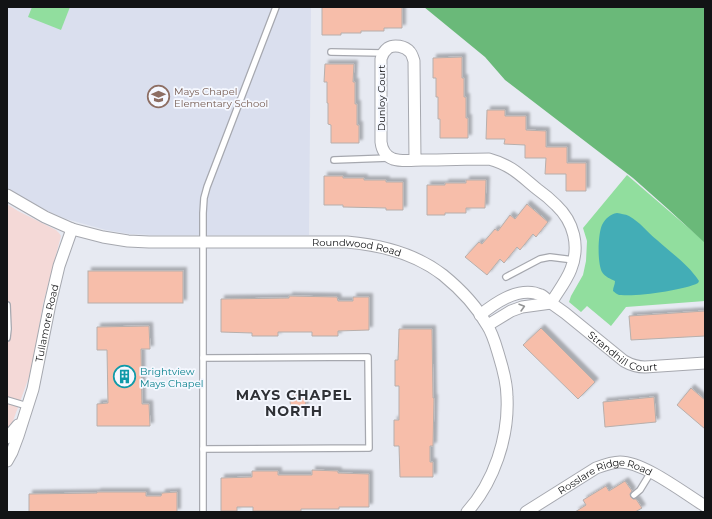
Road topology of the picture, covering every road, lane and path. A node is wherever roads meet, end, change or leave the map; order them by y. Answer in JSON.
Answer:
{"nodes":[{"id":1,"x":276,"y":7,"type":"edge"},
{"id":2,"x":331,"y":52,"type":"dead end"},
{"id":3,"x":383,"y":53,"type":"junction"},
{"id":4,"x":391,"y":158,"type":"junction"},
{"id":5,"x":334,"y":160,"type":"dead end"},
{"id":6,"x":415,"y":160,"type":"junction"},
{"id":7,"x":7,"y":196,"type":"edge"},
{"id":8,"x":72,"y":229,"type":"junction"},
{"id":9,"x":203,"y":242,"type":"junction"},
{"id":10,"x":574,"y":260,"type":"junction"},
{"id":11,"x":506,"y":277,"type":"dead end"},
{"id":12,"x":551,"y":303,"type":"junction"},
{"id":13,"x":7,"y":305,"type":"edge"},
{"id":14,"x":480,"y":314,"type":"junction"},
{"id":15,"x":488,"y":325,"type":"junction"},
{"id":16,"x":7,"y":338,"type":"edge"},
{"id":17,"x":203,"y":358,"type":"junction"},
{"id":18,"x":705,"y":363,"type":"edge"},
{"id":19,"x":7,"y":400,"type":"edge"},
{"id":20,"x":27,"y":406,"type":"junction"},
{"id":21,"x":23,"y":418,"type":"junction"},
{"id":22,"x":7,"y":438,"type":"edge"},
{"id":23,"x":203,"y":449,"type":"junction"},
{"id":24,"x":7,"y":461,"type":"edge"},
{"id":25,"x":651,"y":472,"type":"junction"},
{"id":26,"x":634,"y":495,"type":"dead end"},
{"id":27,"x":705,"y":506,"type":"edge"},
{"id":28,"x":203,"y":512,"type":"edge"},
{"id":29,"x":467,"y":512,"type":"edge"},
{"id":30,"x":526,"y":512,"type":"edge"}],
"edges":[{"from":1,"to":9,"type":"lane"},
{"from":2,"to":3,"type":"lane"},
{"from":3,"to":4,"type":"street","name":"Dunloy Court"},
{"from":3,"to":6,"type":"street","name":"Dunloy Court"},
{"from":4,"to":5,"type":"lane"},
{"from":4,"to":6,"type":"street"},
{"from":6,"to":10,"type":"street"},
{"from":7,"to":8,"type":"street","name":"Roundwood Road"},
{"from":8,"to":9,"type":"street","name":"Roundwood Road"},
{"from":8,"to":20,"type":"street","name":"Tullamore Road"},
{"from":9,"to":14,"type":"street","name":"Roundwood Road"},
{"from":9,"to":17,"type":"lane"},
{"from":10,"to":11,"type":"lane"},
{"from":10,"to":12,"type":"street"},
{"from":12,"to":14,"type":"street","name":"Strandhill Court"},
{"from":15,"to":12,"type":"street","one_way":true},
{"from":12,"to":18,"type":"street","name":"Strandhill Court"},
{"from":13,"to":16,"type":"lane"},
{"from":14,"to":15,"type":"street","name":"Roundwood Road"},
{"from":15,"to":29,"type":"street","name":"Roundwood Road"},
{"from":17,"to":23,"type":"lane"},
{"from":17,"to":23,"type":"lane"},
{"from":19,"to":20,"type":"lane"},
{"from":20,"to":21,"type":"street","name":"Tullamore Road"},
{"from":21,"to":22,"type":"street","name":"Tullamore Road"},
{"from":21,"to":24,"type":"street","name":"Tullamore Road"},
{"from":23,"to":28,"type":"lane"},
{"from":25,"to":26,"type":"lane"},
{"from":25,"to":27,"type":"street","name":"Rosslare Ridge Road"},
{"from":25,"to":30,"type":"street","name":"Rosslare Ridge Road"}]}
